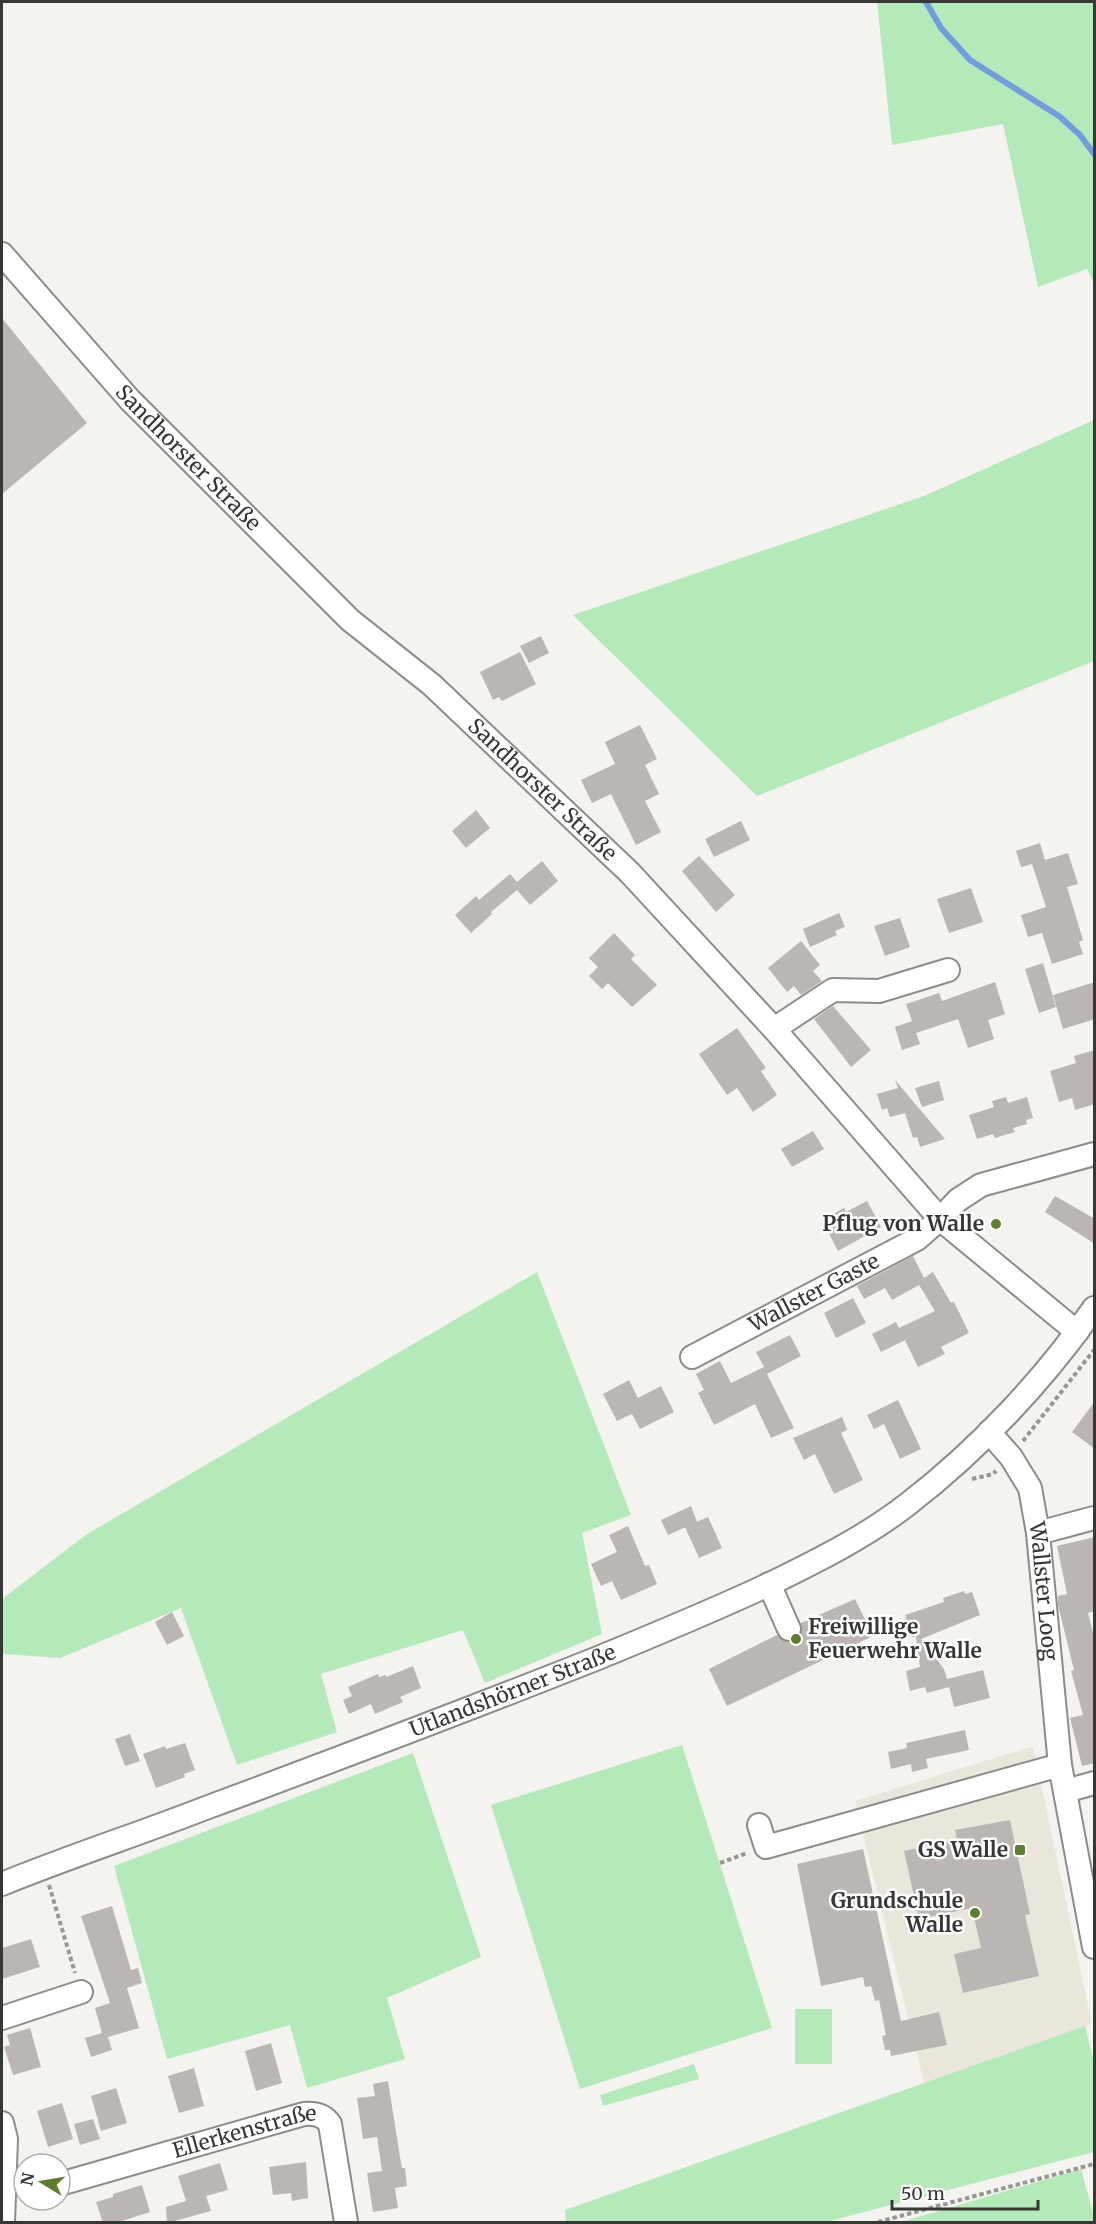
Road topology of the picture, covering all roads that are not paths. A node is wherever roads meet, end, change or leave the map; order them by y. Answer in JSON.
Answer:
{"nodes":[{"id":1,"x":2,"y":254,"type":"edge"},
{"id":2,"x":948,"y":970,"type":"dead end"},
{"id":3,"x":774,"y":1029,"type":"junction"},
{"id":4,"x":1095,"y":1154,"type":"edge"},
{"id":5,"x":940,"y":1219,"type":"junction"},
{"id":6,"x":1095,"y":1308,"type":"edge"},
{"id":7,"x":1077,"y":1332,"type":"junction"},
{"id":8,"x":692,"y":1357,"type":"dead end"},
{"id":9,"x":989,"y":1432,"type":"junction"},
{"id":10,"x":1095,"y":1518,"type":"edge"},
{"id":11,"x":1038,"y":1533,"type":"junction"},
{"id":12,"x":769,"y":1584,"type":"junction"},
{"id":13,"x":789,"y":1629,"type":"dead end"},
{"id":14,"x":1060,"y":1765,"type":"junction"},
{"id":15,"x":1095,"y":1783,"type":"edge"},
{"id":16,"x":1066,"y":1791,"type":"junction"},
{"id":17,"x":759,"y":1825,"type":"dead end"},
{"id":18,"x":2,"y":1884,"type":"edge"},
{"id":19,"x":1095,"y":1947,"type":"edge"},
{"id":20,"x":81,"y":1992,"type":"road end"},
{"id":21,"x":2,"y":2018,"type":"edge"},
{"id":22,"x":2,"y":2123,"type":"edge"},
{"id":23,"x":72,"y":2181,"type":"edge"},
{"id":24,"x":10,"y":2206,"type":"edge"},
{"id":25,"x":346,"y":2223,"type":"edge"}],
"edges":[{"from":1,"to":3,"type":"street","name":"Sandhorster Straße"},
{"from":2,"to":3,"type":"street"},
{"from":3,"to":5,"type":"street","name":"Sandhorster Straße"},
{"from":4,"to":5,"type":"street","name":"Wallster Gaste"},
{"from":5,"to":7,"type":"street","name":"Sandhorster Straße"},
{"from":5,"to":8,"type":"street","name":"Wallster Gaste"},
{"from":6,"to":7,"type":"street","name":"Utlandshörner Straße"},
{"from":7,"to":9,"type":"street","name":"Utlandshörner Straße"},
{"from":9,"to":11,"type":"street","name":"Wallster Loog"},
{"from":9,"to":12,"type":"street","name":"Utlandshörner Straße"},
{"from":10,"to":11,"type":"street"},
{"from":11,"to":14,"type":"street","name":"Wallster Loog"},
{"from":12,"to":13,"type":"street"},
{"from":12,"to":18,"type":"street","name":"Utlandshörner Straße"},
{"from":14,"to":16,"type":"street","name":"Wallster Loog"},
{"from":14,"to":17,"type":"street"},
{"from":15,"to":16,"type":"street"},
{"from":16,"to":19,"type":"street","name":"Wallster Loog"},
{"from":20,"to":21,"type":"street"},
{"from":22,"to":24,"type":"street"},
{"from":23,"to":25,"type":"street","name":"Ellerkenstraße"}]}
